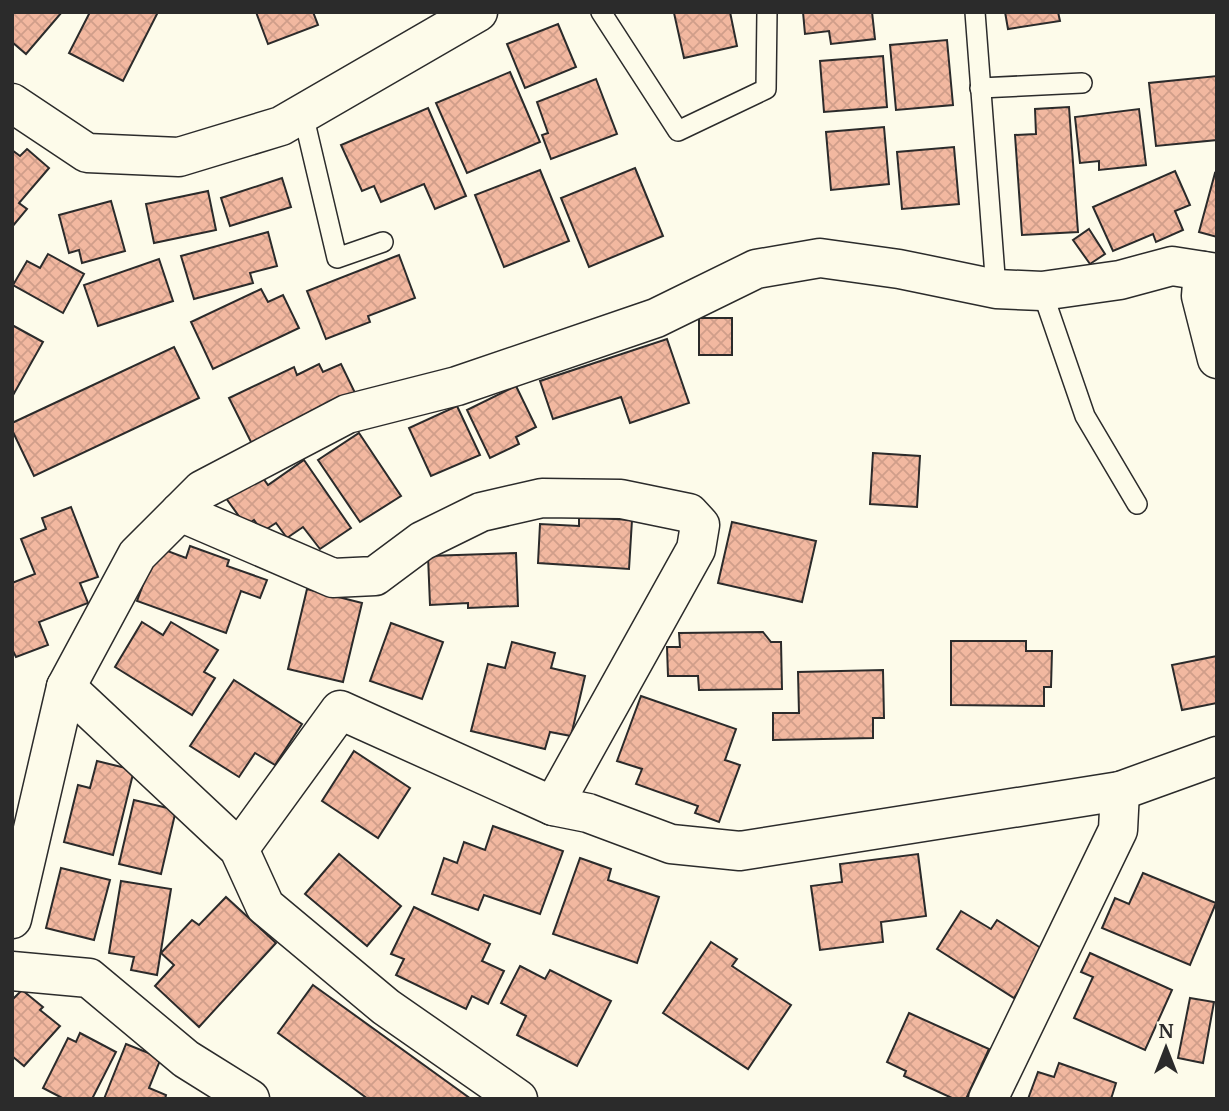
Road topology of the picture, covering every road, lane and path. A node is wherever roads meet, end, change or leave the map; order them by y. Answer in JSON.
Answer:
{"nodes":[{"id":1,"x":478,"y":12,"type":"edge"},
{"id":2,"x":601,"y":12,"type":"edge"},
{"id":3,"x":767,"y":12,"type":"edge"},
{"id":4,"x":975,"y":12,"type":"edge"},
{"id":5,"x":1082,"y":83,"type":"dead end"},
{"id":6,"x":980,"y":88,"type":"junction"},
{"id":7,"x":12,"y":103,"type":"edge"},
{"id":8,"x":303,"y":114,"type":"junction"},
{"id":9,"x":383,"y":242,"type":"dead end"},
{"id":10,"x":1210,"y":272,"type":"edge"},
{"id":11,"x":996,"y":289,"type":"junction"},
{"id":12,"x":1042,"y":290,"type":"junction"},
{"id":13,"x":1217,"y":359,"type":"edge"},
{"id":14,"x":1137,"y":504,"type":"dead end"},
{"id":15,"x":180,"y":512,"type":"junction"},
{"id":16,"x":66,"y":687,"type":"junction"},
{"id":17,"x":1217,"y":756,"type":"edge"},
{"id":18,"x":1120,"y":790,"type":"junction"},
{"id":19,"x":553,"y":806,"type":"junction"},
{"id":20,"x":239,"y":849,"type":"junction"},
{"id":21,"x":12,"y":919,"type":"edge"},
{"id":22,"x":12,"y":971,"type":"edge"},
{"id":23,"x":250,"y":1099,"type":"edge"},
{"id":24,"x":518,"y":1099,"type":"edge"},
{"id":25,"x":988,"y":1099,"type":"edge"}],
"edges":[{"from":1,"to":8,"type":"street"},
{"from":2,"to":3,"type":"lane"},
{"from":4,"to":6,"type":"lane"},
{"from":5,"to":6,"type":"lane"},
{"from":6,"to":11,"type":"lane"},
{"from":7,"to":8,"type":"street"},
{"from":8,"to":9,"type":"lane"},
{"from":10,"to":12,"type":"street"},
{"from":10,"to":13,"type":"street"},
{"from":11,"to":12,"type":"street"},
{"from":11,"to":15,"type":"street"},
{"from":12,"to":14,"type":"lane"},
{"from":15,"to":16,"type":"street"},
{"from":15,"to":19,"type":"street"},
{"from":16,"to":20,"type":"street"},
{"from":16,"to":21,"type":"street"},
{"from":17,"to":18,"type":"street"},
{"from":18,"to":19,"type":"street"},
{"from":18,"to":25,"type":"street"},
{"from":19,"to":20,"type":"street"},
{"from":20,"to":24,"type":"street"},
{"from":22,"to":23,"type":"street"}]}
